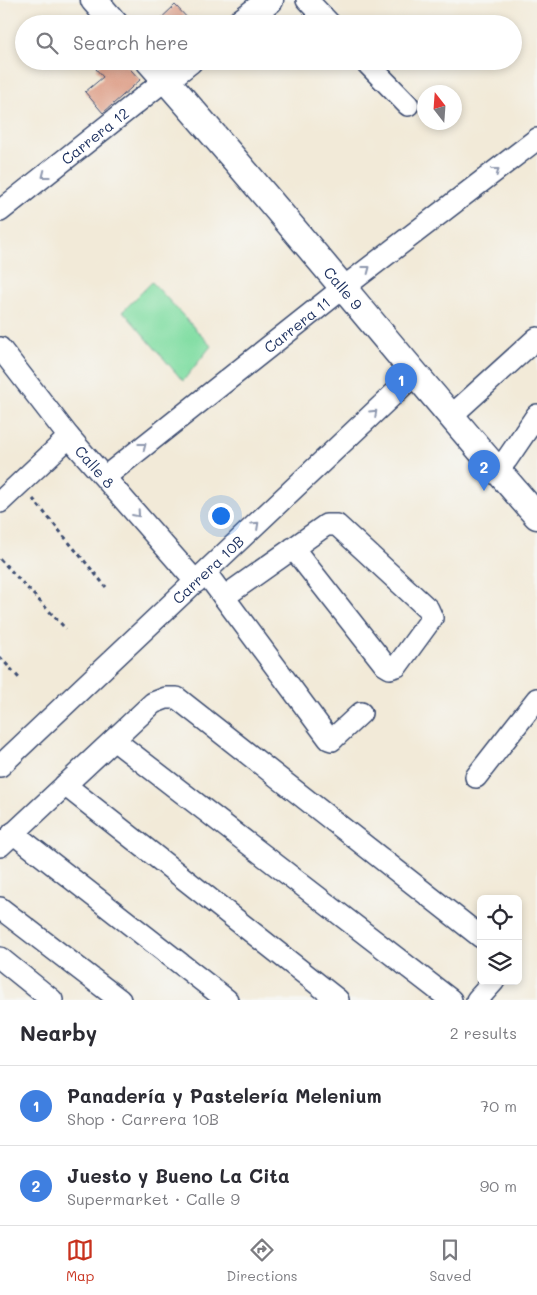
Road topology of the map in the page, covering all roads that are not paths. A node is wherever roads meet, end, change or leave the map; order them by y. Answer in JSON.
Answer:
{"nodes":[{"id":1,"x":94,"y":0,"type":"edge"},
{"id":2,"x":270,"y":0,"type":"edge"},
{"id":3,"x":307,"y":0,"type":"edge"},
{"id":4,"x":107,"y":15,"type":"edge"},
{"id":5,"x":250,"y":15,"type":"edge"},
{"id":6,"x":321,"y":15,"type":"edge"},
{"id":7,"x":157,"y":70,"type":"edge"},
{"id":8,"x":375,"y":70,"type":"edge"},
{"id":9,"x":408,"y":105,"type":"dead end"},
{"id":10,"x":537,"y":139,"type":"edge"},
{"id":11,"x":0,"y":211,"type":"edge"},
{"id":12,"x":343,"y":288,"type":"junction"},
{"id":13,"x":537,"y":338,"type":"edge"},
{"id":14,"x":4,"y":361,"type":"edge"},
{"id":15,"x":415,"y":374,"type":"junction"},
{"id":16,"x":537,"y":415,"type":"edge"},
{"id":17,"x":450,"y":417,"type":"junction"},
{"id":18,"x":70,"y":438,"type":"junction"},
{"id":19,"x":497,"y":470,"type":"junction"},
{"id":20,"x":105,"y":476,"type":"junction"},
{"id":21,"x":0,"y":502,"type":"edge"},
{"id":22,"x":537,"y":516,"type":"edge"},
{"id":23,"x":293,"y":548,"type":"junction"},
{"id":24,"x":201,"y":577,"type":"junction"},
{"id":25,"x":224,"y":597,"type":"junction"},
{"id":26,"x":537,"y":699,"type":"edge"},
{"id":27,"x":361,"y":713,"type":"dead end"},
{"id":28,"x":114,"y":740,"type":"junction"},
{"id":29,"x":0,"y":766,"type":"edge"},
{"id":30,"x":476,"y":777,"type":"dead end"},
{"id":31,"x":65,"y":785,"type":"junction"},
{"id":32,"x":7,"y":839,"type":"edge"},
{"id":33,"x":0,"y":908,"type":"edge"},
{"id":34,"x":477,"y":934,"type":"edge"},
{"id":35,"x":0,"y":958,"type":"edge"},
{"id":36,"x":490,"y":985,"type":"edge"},
{"id":37,"x":52,"y":1000,"type":"edge"},
{"id":38,"x":120,"y":1000,"type":"edge"},
{"id":39,"x":226,"y":1000,"type":"edge"},
{"id":40,"x":338,"y":1000,"type":"edge"},
{"id":41,"x":451,"y":1000,"type":"edge"},
{"id":42,"x":477,"y":1000,"type":"edge"}],
"edges":[{"from":1,"to":4,"type":"main road"},
{"from":2,"to":5,"type":"main road"},
{"from":3,"to":6,"type":"street"},
{"from":7,"to":11,"type":"street","name":"Carrera 12","one_way":true},
{"from":7,"to":12,"type":"main road","name":"Calle 9"},
{"from":8,"to":9,"type":"street"},
{"from":12,"to":10,"type":"street","name":"Carrera 11","one_way":true},
{"from":12,"to":15,"type":"main road","name":"Calle 9"},
{"from":20,"to":12,"type":"street","name":"Carrera 11","one_way":true},
{"from":13,"to":17,"type":"street"},
{"from":14,"to":18,"type":"street","name":"Calle 8"},
{"from":15,"to":17,"type":"main road","name":"Calle 9"},
{"from":24,"to":15,"type":"street","name":"Carrera 10B","one_way":true},
{"from":16,"to":19,"type":"street"},
{"from":17,"to":19,"type":"main road","name":"Calle 9"},
{"from":18,"to":20,"type":"street","name":"Calle 8"},
{"from":18,"to":21,"type":"street"},
{"from":19,"to":22,"type":"main road","name":"Calle 9"},
{"from":20,"to":24,"type":"street","name":"Calle 8","one_way":true},
{"from":23,"to":23,"type":"street"},
{"from":23,"to":25,"type":"street"},
{"from":24,"to":25,"type":"street","name":"Calle 8"},
{"from":24,"to":29,"type":"street","name":"Carrera 10B"},
{"from":25,"to":27,"type":"street","name":"Calle 8"},
{"from":26,"to":30,"type":"street"},
{"from":28,"to":31,"type":"street"},
{"from":28,"to":34,"type":"street"},
{"from":28,"to":41,"type":"street"},
{"from":31,"to":32,"type":"street"},
{"from":31,"to":40,"type":"street"},
{"from":32,"to":39,"type":"street"},
{"from":33,"to":38,"type":"street"},
{"from":35,"to":37,"type":"street"},
{"from":36,"to":42,"type":"street"}]}
